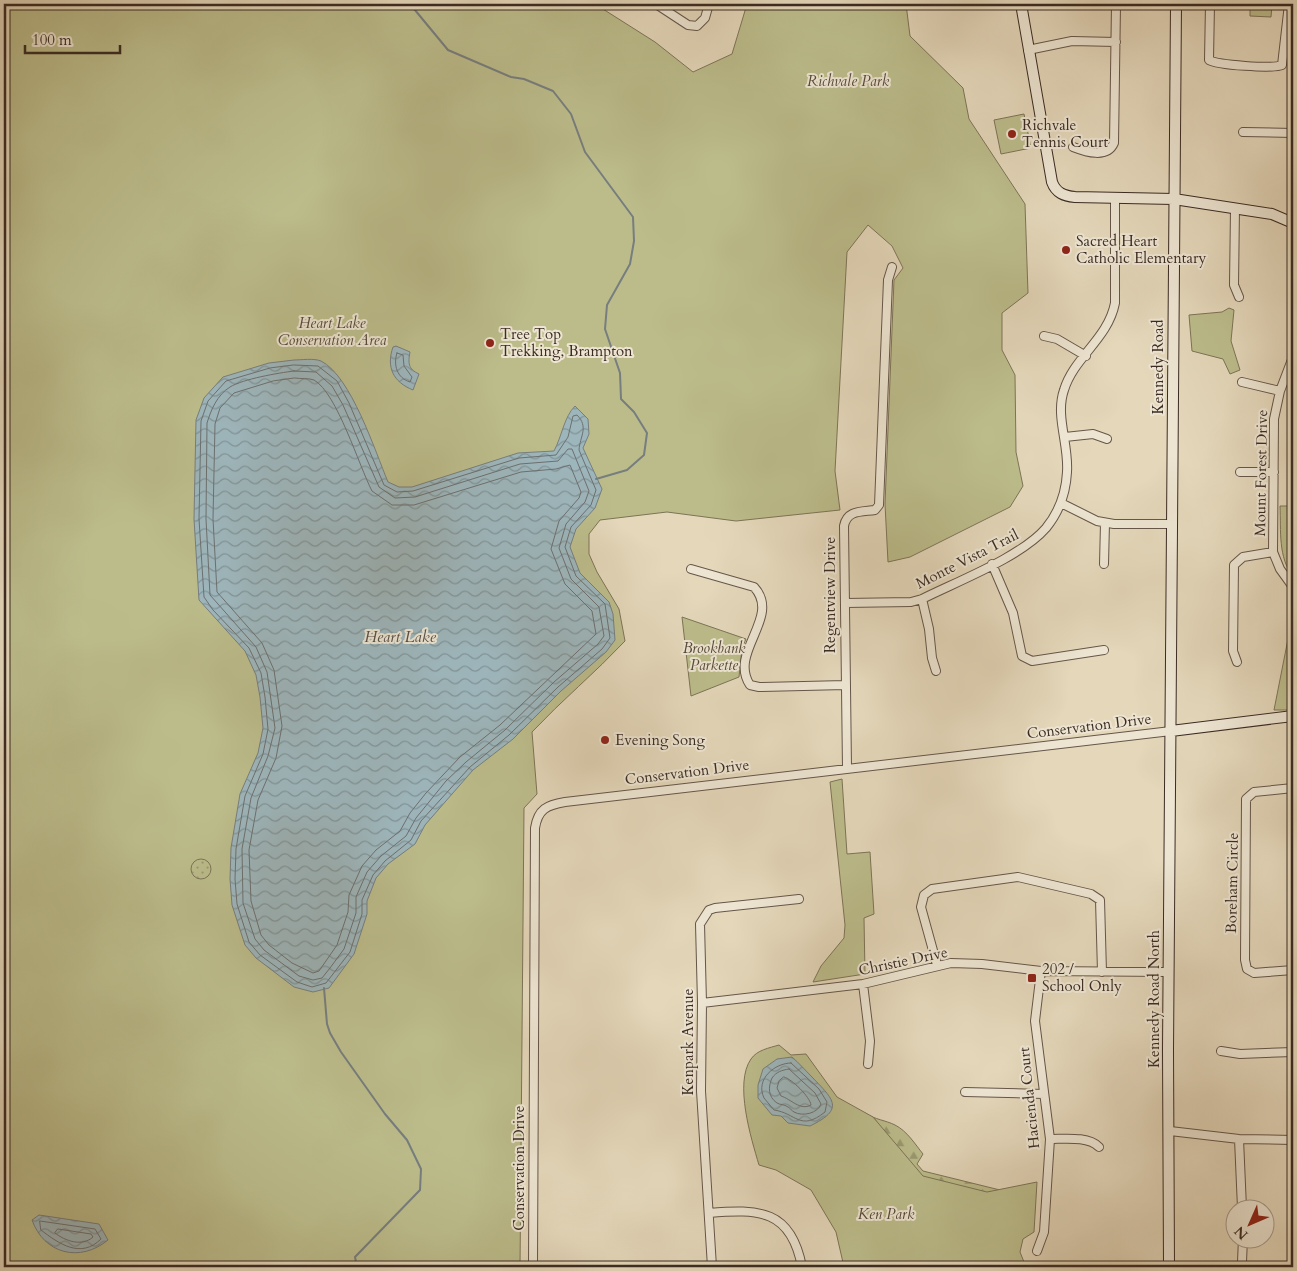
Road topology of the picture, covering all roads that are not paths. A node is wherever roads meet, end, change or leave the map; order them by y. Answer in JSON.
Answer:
{"nodes":[{"id":1,"x":656,"y":4,"type":"edge"},
{"id":2,"x":709,"y":4,"type":"edge"},
{"id":3,"x":1021,"y":4,"type":"edge"},
{"id":4,"x":1116,"y":4,"type":"edge"},
{"id":5,"x":1176,"y":4,"type":"edge"},
{"id":6,"x":1210,"y":4,"type":"edge"},
{"id":7,"x":1289,"y":4,"type":"edge"},
{"id":8,"x":1116,"y":42,"type":"junction"},
{"id":9,"x":1028,"y":50,"type":"junction"},
{"id":10,"x":1243,"y":132,"type":"dead end"},
{"id":11,"x":1293,"y":133,"type":"edge"},
{"id":12,"x":1073,"y":147,"type":"dead end"},
{"id":13,"x":1115,"y":199,"type":"junction"},
{"id":14,"x":1174,"y":199,"type":"junction"},
{"id":15,"x":1235,"y":208,"type":"junction"},
{"id":16,"x":1293,"y":223,"type":"edge"},
{"id":17,"x":892,"y":267,"type":"dead end"},
{"id":18,"x":1239,"y":297,"type":"dead end"},
{"id":19,"x":1044,"y":336,"type":"dead end"},
{"id":20,"x":1086,"y":356,"type":"junction"},
{"id":21,"x":1293,"y":357,"type":"edge"},
{"id":22,"x":1242,"y":382,"type":"dead end"},
{"id":23,"x":1280,"y":391,"type":"junction"},
{"id":24,"x":1064,"y":437,"type":"junction"},
{"id":25,"x":1106,"y":439,"type":"dead end"},
{"id":26,"x":1240,"y":472,"type":"dead end"},
{"id":27,"x":1274,"y":472,"type":"junction"},
{"id":28,"x":1062,"y":502,"type":"junction"},
{"id":29,"x":1105,"y":523,"type":"junction"},
{"id":30,"x":1171,"y":524,"type":"junction"},
{"id":31,"x":1273,"y":552,"type":"junction"},
{"id":32,"x":992,"y":564,"type":"junction"},
{"id":33,"x":1104,"y":564,"type":"dead end"},
{"id":34,"x":691,"y":569,"type":"dead end"},
{"id":35,"x":1293,"y":587,"type":"edge"},
{"id":36,"x":922,"y":599,"type":"junction"},
{"id":37,"x":845,"y":603,"type":"junction"},
{"id":38,"x":1104,"y":650,"type":"dead end"},
{"id":39,"x":1237,"y":662,"type":"dead end"},
{"id":40,"x":936,"y":671,"type":"dead end"},
{"id":41,"x":845,"y":685,"type":"junction"},
{"id":42,"x":1293,"y":716,"type":"edge"},
{"id":43,"x":1172,"y":731,"type":"junction"},
{"id":44,"x":847,"y":768,"type":"junction"},
{"id":45,"x":1293,"y":788,"type":"edge"},
{"id":46,"x":799,"y":899,"type":"dead end"},
{"id":47,"x":937,"y":965,"type":"junction"},
{"id":48,"x":1293,"y":970,"type":"edge"},
{"id":49,"x":1041,"y":972,"type":"junction"},
{"id":50,"x":1102,"y":972,"type":"junction"},
{"id":51,"x":1169,"y":972,"type":"junction"},
{"id":52,"x":863,"y":984,"type":"junction"},
{"id":53,"x":702,"y":1004,"type":"junction"},
{"id":54,"x":1221,"y":1051,"type":"dead end"},
{"id":55,"x":1293,"y":1052,"type":"edge"},
{"id":56,"x":868,"y":1064,"type":"dead end"},
{"id":57,"x":965,"y":1092,"type":"dead end"},
{"id":58,"x":1044,"y":1094,"type":"junction"},
{"id":59,"x":1170,"y":1131,"type":"junction"},
{"id":60,"x":1050,"y":1139,"type":"junction"},
{"id":61,"x":1239,"y":1139,"type":"junction"},
{"id":62,"x":1293,"y":1140,"type":"edge"},
{"id":63,"x":1099,"y":1148,"type":"dead end"},
{"id":64,"x":1242,"y":1198,"type":"edge"},
{"id":65,"x":709,"y":1213,"type":"junction"},
{"id":66,"x":1243,"y":1248,"type":"edge"},
{"id":67,"x":1037,"y":1251,"type":"dead end"},
{"id":68,"x":1242,"y":1262,"type":"dead end"},
{"id":69,"x":533,"y":1267,"type":"edge"},
{"id":70,"x":712,"y":1267,"type":"edge"},
{"id":71,"x":802,"y":1267,"type":"edge"},
{"id":72,"x":1169,"y":1267,"type":"edge"}],
"edges":[{"from":1,"to":2,"type":"street"},
{"from":3,"to":9,"type":"main road"},
{"from":4,"to":8,"type":"street"},
{"from":5,"to":14,"type":"main road","name":"Kennedy Road"},
{"from":6,"to":7,"type":"street"},
{"from":8,"to":9,"type":"street"},
{"from":8,"to":12,"type":"street"},
{"from":9,"to":13,"type":"main road"},
{"from":10,"to":11,"type":"street"},
{"from":13,"to":14,"type":"main road"},
{"from":13,"to":20,"type":"street","name":"Monte Vista Trail"},
{"from":14,"to":15,"type":"main road"},
{"from":14,"to":30,"type":"main road","name":"Kennedy Road"},
{"from":15,"to":16,"type":"main road"},
{"from":15,"to":18,"type":"street"},
{"from":17,"to":37,"type":"street","name":"Regentview Drive"},
{"from":19,"to":20,"type":"street"},
{"from":20,"to":24,"type":"street","name":"Monte Vista Trail"},
{"from":21,"to":23,"type":"street","name":"Mount Forest Drive"},
{"from":22,"to":23,"type":"street"},
{"from":23,"to":27,"type":"street","name":"Mount Forest Drive"},
{"from":24,"to":25,"type":"street"},
{"from":24,"to":28,"type":"street","name":"Monte Vista Trail"},
{"from":26,"to":27,"type":"street"},
{"from":27,"to":31,"type":"street","name":"Mount Forest Drive"},
{"from":28,"to":29,"type":"street"},
{"from":28,"to":32,"type":"street","name":"Monte Vista Trail"},
{"from":29,"to":30,"type":"street"},
{"from":29,"to":33,"type":"street"},
{"from":30,"to":43,"type":"main road","name":"Kennedy Road"},
{"from":31,"to":35,"type":"street","name":"Mount Forest Drive"},
{"from":31,"to":39,"type":"street"},
{"from":32,"to":36,"type":"street","name":"Monte Vista Trail"},
{"from":32,"to":38,"type":"street"},
{"from":34,"to":41,"type":"street"},
{"from":36,"to":37,"type":"street","name":"Monte Vista Trail"},
{"from":36,"to":40,"type":"street"},
{"from":37,"to":41,"type":"street","name":"Regentview Drive"},
{"from":41,"to":44,"type":"street","name":"Regentview Drive"},
{"from":42,"to":43,"type":"main road","name":"Conservation Drive"},
{"from":43,"to":44,"type":"street","name":"Conservation Drive"},
{"from":43,"to":51,"type":"main road","name":"Kennedy Road North"},
{"from":44,"to":69,"type":"street","name":"Conservation Drive"},
{"from":45,"to":48,"type":"street","name":"Boreham Circle"},
{"from":46,"to":53,"type":"street","name":"Kenpark Avenue"},
{"from":47,"to":49,"type":"street","name":"Christie Drive"},
{"from":47,"to":50,"type":"street"},
{"from":47,"to":52,"type":"street","name":"Christie Drive"},
{"from":49,"to":50,"type":"street","name":"Christie Drive"},
{"from":49,"to":58,"type":"street","name":"Hacienda Court"},
{"from":50,"to":51,"type":"street","name":"Christie Drive"},
{"from":51,"to":59,"type":"main road","name":"Kennedy Road North"},
{"from":52,"to":53,"type":"street","name":"Christie Drive"},
{"from":52,"to":56,"type":"street"},
{"from":53,"to":65,"type":"street","name":"Kenpark Avenue"},
{"from":54,"to":55,"type":"street"},
{"from":57,"to":58,"type":"street"},
{"from":58,"to":60,"type":"street","name":"Hacienda Court"},
{"from":59,"to":61,"type":"street"},
{"from":59,"to":72,"type":"main road","name":"Kennedy Road North"},
{"from":60,"to":63,"type":"street"},
{"from":60,"to":67,"type":"street","name":"Hacienda Court"},
{"from":61,"to":62,"type":"street"},
{"from":61,"to":64,"type":"street"},
{"from":65,"to":70,"type":"street","name":"Kenpark Avenue"},
{"from":65,"to":71,"type":"street"},
{"from":66,"to":68,"type":"street"}]}
